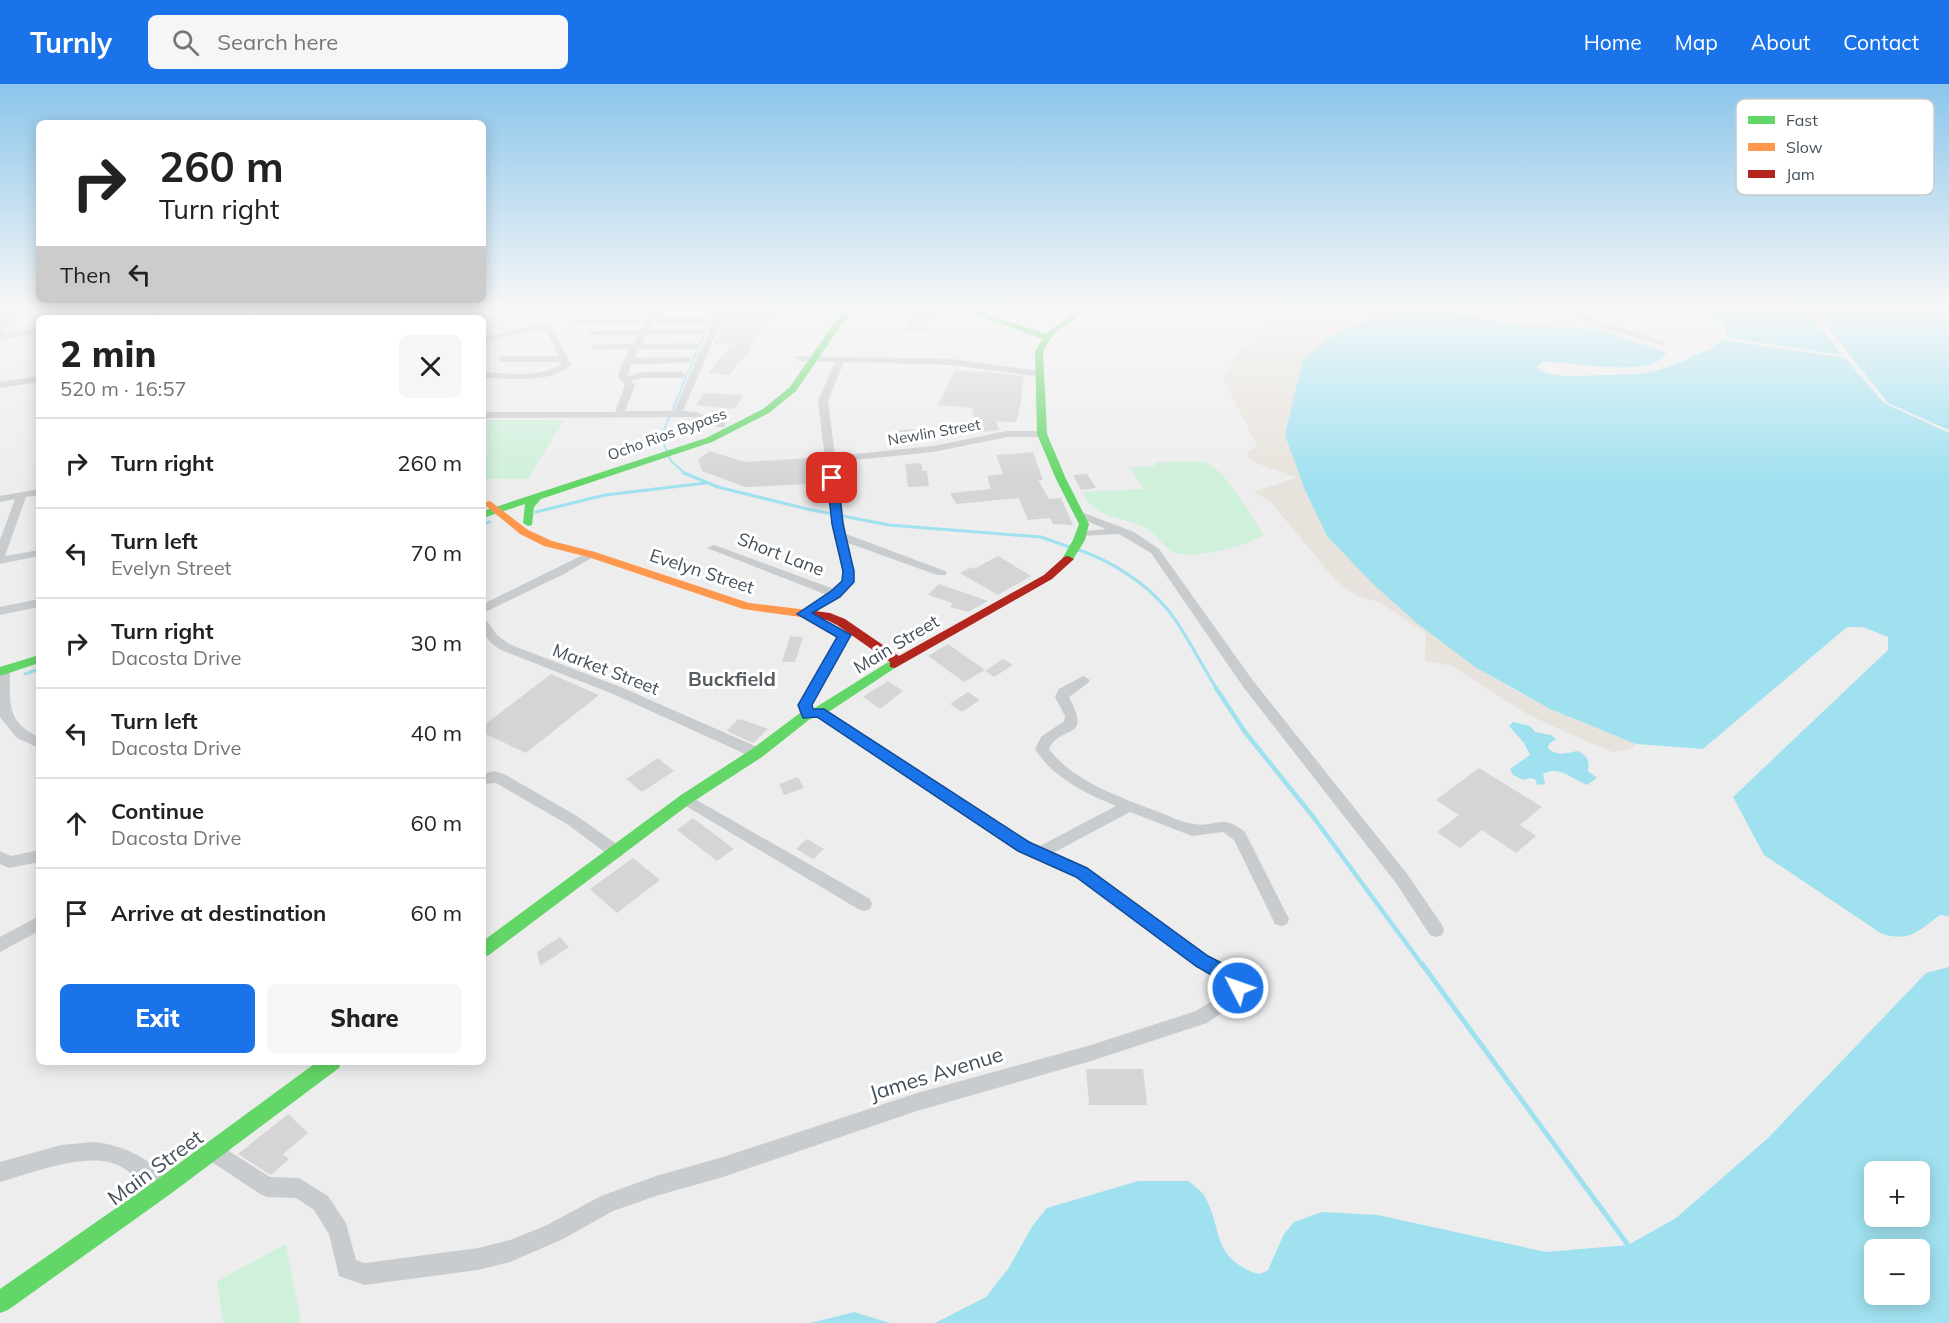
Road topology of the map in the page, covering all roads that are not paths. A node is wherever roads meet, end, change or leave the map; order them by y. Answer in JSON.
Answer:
{"nodes":[{"id":1,"x":565,"y":366,"type":"edge"},
{"id":2,"x":625,"y":366,"type":"edge"},
{"id":3,"x":697,"y":366,"type":"edge"},
{"id":4,"x":800,"y":366,"type":"edge"},
{"id":5,"x":803,"y":366,"type":"edge"},
{"id":6,"x":838,"y":366,"type":"edge"},
{"id":7,"x":981,"y":366,"type":"edge"},
{"id":8,"x":1040,"y":366,"type":"edge"},
{"id":9,"x":1040,"y":374,"type":"junction"},
{"id":10,"x":486,"y":375,"type":"edge"},
{"id":11,"x":682,"y":375,"type":"dead end"},
{"id":12,"x":36,"y":379,"type":"edge"},
{"id":13,"x":626,"y":380,"type":"junction"},
{"id":14,"x":0,"y":385,"type":"edge"},
{"id":15,"x":675,"y":413,"type":"junction"},
{"id":16,"x":619,"y":414,"type":"junction"},
{"id":17,"x":486,"y":415,"type":"edge"},
{"id":18,"x":722,"y":425,"type":"junction"},
{"id":19,"x":1042,"y":434,"type":"junction"},
{"id":20,"x":682,"y":444,"type":"junction"},
{"id":21,"x":647,"y":455,"type":"junction"},
{"id":22,"x":830,"y":460,"type":"junction"},
{"id":23,"x":36,"y":493,"type":"edge"},
{"id":24,"x":22,"y":495,"type":"junction"},
{"id":25,"x":537,"y":498,"type":"junction"},
{"id":26,"x":0,"y":499,"type":"edge"},
{"id":27,"x":494,"y":507,"type":"edge"},
{"id":28,"x":1081,"y":515,"type":"junction"},
{"id":29,"x":528,"y":523,"type":"junction"},
{"id":30,"x":839,"y":530,"type":"junction"},
{"id":31,"x":1125,"y":532,"type":"junction"},
{"id":32,"x":1081,"y":537,"type":"junction"},
{"id":33,"x":713,"y":548,"type":"dead end"},
{"id":34,"x":36,"y":553,"type":"edge"},
{"id":35,"x":591,"y":554,"type":"junction"},
{"id":36,"x":0,"y":555,"type":"edge"},
{"id":37,"x":941,"y":573,"type":"dead end"},
{"id":38,"x":836,"y":594,"type":"junction"},
{"id":39,"x":36,"y":604,"type":"edge"},
{"id":40,"x":486,"y":608,"type":"edge"},
{"id":41,"x":0,"y":611,"type":"edge"},
{"id":42,"x":803,"y":614,"type":"junction"},
{"id":43,"x":486,"y":629,"type":"edge"},
{"id":44,"x":844,"y":635,"type":"junction"},
{"id":45,"x":36,"y":660,"type":"edge"},
{"id":46,"x":894,"y":665,"type":"junction"},
{"id":47,"x":2,"y":671,"type":"edge"},
{"id":48,"x":1083,"y":680,"type":"dead end"},
{"id":49,"x":2,"y":693,"type":"edge"},
{"id":50,"x":813,"y":713,"type":"junction"},
{"id":51,"x":36,"y":742,"type":"edge"},
{"id":52,"x":756,"y":753,"type":"junction"},
{"id":53,"x":486,"y":779,"type":"edge"},
{"id":54,"x":686,"y":799,"type":"junction"},
{"id":55,"x":1127,"y":807,"type":"junction"},
{"id":56,"x":616,"y":852,"type":"junction"},
{"id":57,"x":1039,"y":853,"type":"junction"},
{"id":58,"x":0,"y":857,"type":"edge"},
{"id":59,"x":36,"y":857,"type":"edge"},
{"id":60,"x":864,"y":904,"type":"dead end"},
{"id":61,"x":1281,"y":919,"type":"dead end"},
{"id":62,"x":36,"y":925,"type":"edge"},
{"id":63,"x":1436,"y":930,"type":"dead end"},
{"id":64,"x":0,"y":945,"type":"edge"},
{"id":65,"x":486,"y":948,"type":"edge"},
{"id":66,"x":328,"y":1065,"type":"edge"},
{"id":67,"x":213,"y":1151,"type":"junction"},
{"id":68,"x":0,"y":1172,"type":"edge"},
{"id":69,"x":162,"y":1188,"type":"junction"},
{"id":70,"x":0,"y":1302,"type":"edge"}],
"edges":[{"from":1,"to":10,"type":"street"},
{"from":2,"to":13,"type":"street"},
{"from":3,"to":15,"type":"street"},
{"from":4,"to":18,"type":"street","name":"Ocho Rios Bypass"},
{"from":5,"to":20,"type":"street","name":"Ocho Rios Bypass"},
{"from":6,"to":22,"type":"street"},
{"from":7,"to":9,"type":"street"},
{"from":8,"to":9,"type":"street"},
{"from":9,"to":19,"type":"street"},
{"from":11,"to":13,"type":"street"},
{"from":12,"to":14,"type":"street"},
{"from":13,"to":16,"type":"street"},
{"from":15,"to":16,"type":"street"},
{"from":15,"to":18,"type":"street"},
{"from":16,"to":17,"type":"street"},
{"from":18,"to":20,"type":"street","name":"Ocho Rios Bypass"},
{"from":19,"to":22,"type":"street","name":"Newlin Street"},
{"from":19,"to":28,"type":"street"},
{"from":20,"to":21,"type":"street","name":"Ocho Rios Bypass"},
{"from":21,"to":25,"type":"street","name":"Ocho Rios Bypass"},
{"from":21,"to":27,"type":"street","name":"Ocho Rios Bypass"},
{"from":22,"to":30,"type":"street"},
{"from":23,"to":24,"type":"street"},
{"from":24,"to":26,"type":"street"},
{"from":24,"to":36,"type":"street"},
{"from":25,"to":27,"type":"street","name":"Ocho Rios Bypass"},
{"from":25,"to":29,"type":"street"},
{"from":27,"to":29,"type":"street","name":"Evelyn Street"},
{"from":27,"to":35,"type":"street","name":"Evelyn Street"},
{"from":28,"to":31,"type":"street"},
{"from":28,"to":32,"type":"street"},
{"from":29,"to":35,"type":"street","name":"Evelyn Street"},
{"from":30,"to":37,"type":"street"},
{"from":30,"to":38,"type":"street"},
{"from":31,"to":32,"type":"street"},
{"from":31,"to":63,"type":"street"},
{"from":32,"to":46,"type":"street","name":"Main Street"},
{"from":33,"to":38,"type":"street","name":"Short Lane"},
{"from":34,"to":36,"type":"street"},
{"from":35,"to":40,"type":"street"},
{"from":35,"to":42,"type":"street","name":"Evelyn Street"},
{"from":38,"to":42,"type":"street"},
{"from":39,"to":41,"type":"street"},
{"from":42,"to":44,"type":"street","name":"Evelyn Street"},
{"from":42,"to":46,"type":"street","name":"Evelyn Street"},
{"from":43,"to":52,"type":"street","name":"Market Street"},
{"from":44,"to":46,"type":"street","name":"Evelyn Street"},
{"from":44,"to":50,"type":"street"},
{"from":45,"to":47,"type":"street"},
{"from":46,"to":50,"type":"street","name":"Main Street"},
{"from":47,"to":49,"type":"street"},
{"from":48,"to":55,"type":"street"},
{"from":49,"to":51,"type":"street"},
{"from":50,"to":52,"type":"street","name":"Main Street"},
{"from":50,"to":57,"type":"street","name":"James Avenue"},
{"from":52,"to":54,"type":"street","name":"Main Street"},
{"from":53,"to":56,"type":"street"},
{"from":54,"to":56,"type":"street","name":"Main Street"},
{"from":54,"to":60,"type":"street"},
{"from":55,"to":57,"type":"street"},
{"from":55,"to":61,"type":"street"},
{"from":56,"to":65,"type":"street","name":"Main Street"},
{"from":57,"to":67,"type":"street","name":"James Avenue"},
{"from":58,"to":59,"type":"street"},
{"from":62,"to":64,"type":"street"},
{"from":66,"to":67,"type":"street","name":"Main Street"},
{"from":67,"to":69,"type":"street","name":"Main Street"},
{"from":68,"to":69,"type":"street"},
{"from":69,"to":70,"type":"street","name":"Main Street"}]}
